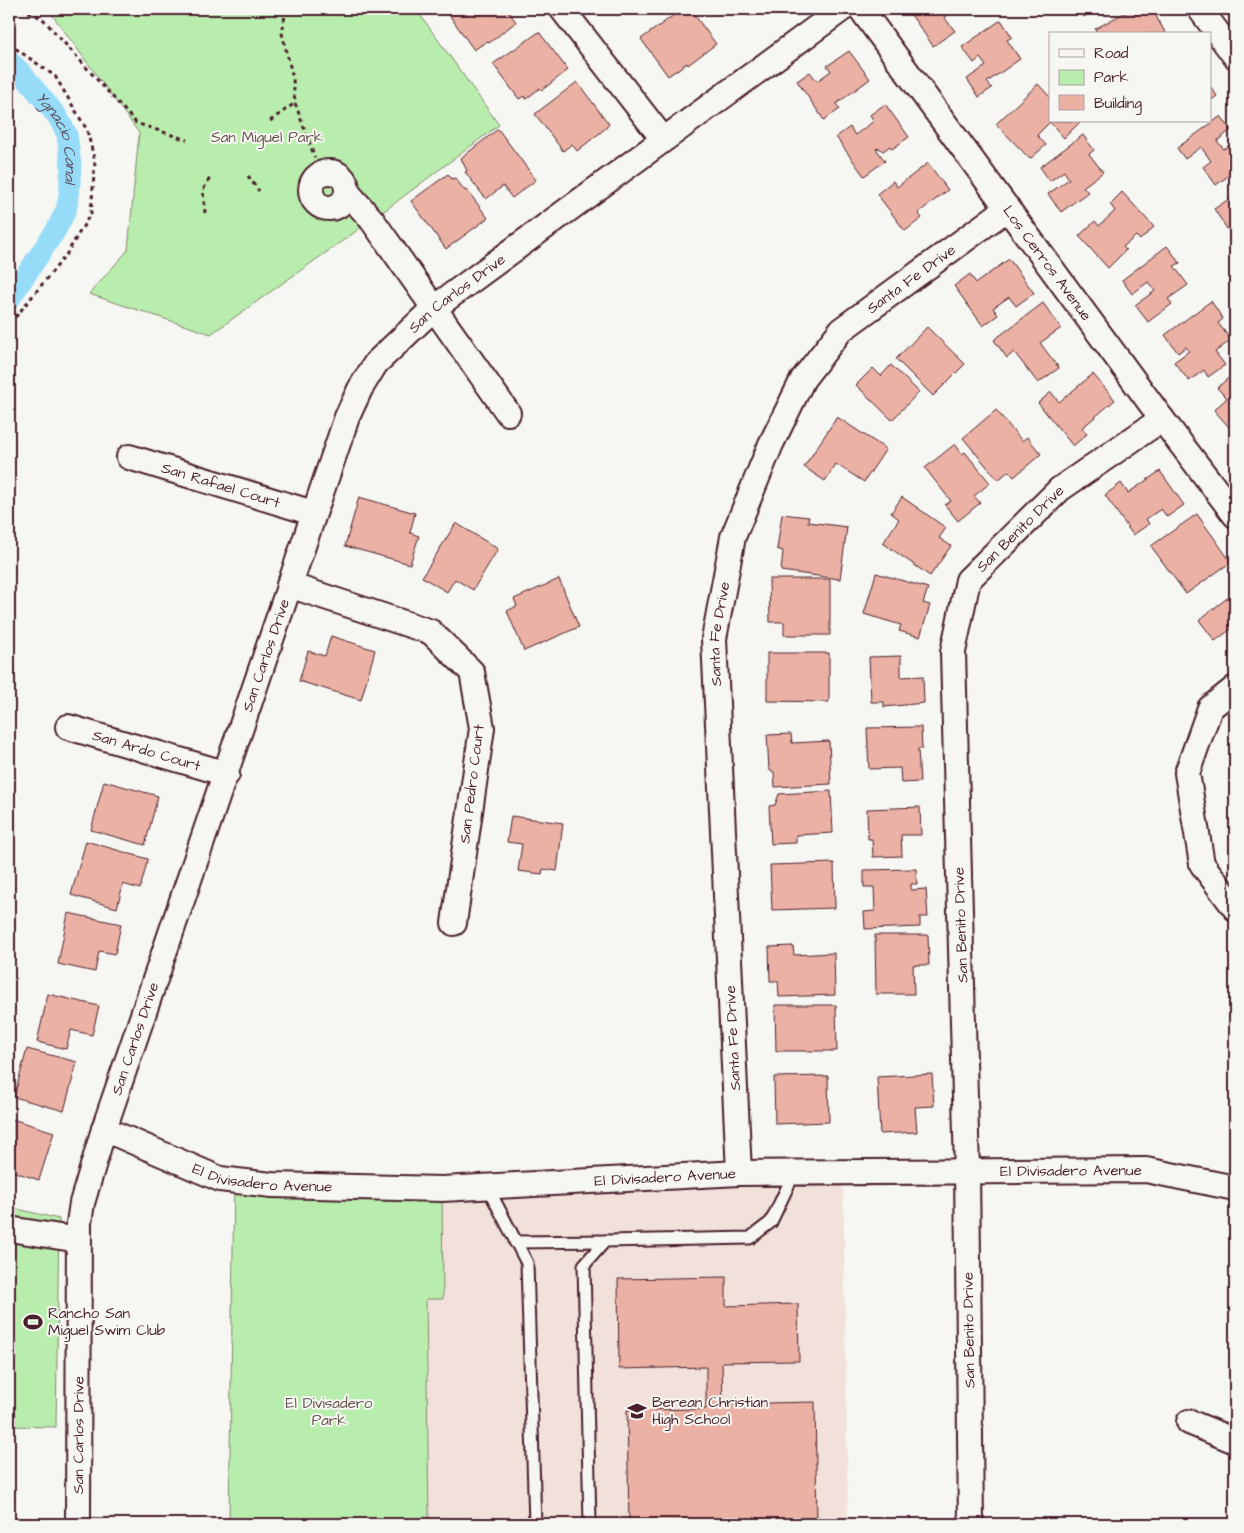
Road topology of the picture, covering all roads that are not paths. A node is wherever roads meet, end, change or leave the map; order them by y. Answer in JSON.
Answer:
{"nodes":[{"id":1,"x":562,"y":9,"type":"edge"},
{"id":2,"x":842,"y":9,"type":"edge"},
{"id":3,"x":861,"y":9,"type":"edge"},
{"id":4,"x":1200,"y":9,"type":"edge"},
{"id":5,"x":1235,"y":56,"type":"edge"},
{"id":6,"x":663,"y":139,"type":"junction"},
{"id":7,"x":348,"y":192,"type":"dead end"},
{"id":8,"x":1008,"y":208,"type":"junction"},
{"id":9,"x":434,"y":308,"type":"junction"},
{"id":10,"x":508,"y":412,"type":"dead end"},
{"id":11,"x":1162,"y":419,"type":"junction"},
{"id":12,"x":129,"y":457,"type":"dead end"},
{"id":13,"x":313,"y":514,"type":"junction"},
{"id":14,"x":1235,"y":515,"type":"edge"},
{"id":15,"x":289,"y":585,"type":"junction"},
{"id":16,"x":1235,"y":688,"type":"edge"},
{"id":17,"x":68,"y":727,"type":"dead end"},
{"id":18,"x":227,"y":774,"type":"junction"},
{"id":19,"x":1235,"y":908,"type":"edge"},
{"id":20,"x":454,"y":923,"type":"dead end"},
{"id":21,"x":104,"y":1129,"type":"junction"},
{"id":22,"x":967,"y":1170,"type":"junction"},
{"id":23,"x":740,"y":1173,"type":"junction"},
{"id":24,"x":794,"y":1173,"type":"junction"},
{"id":25,"x":487,"y":1186,"type":"junction"},
{"id":26,"x":1235,"y":1188,"type":"edge"},
{"id":27,"x":9,"y":1229,"type":"edge"},
{"id":28,"x":79,"y":1240,"type":"junction"},
{"id":29,"x":606,"y":1241,"type":"junction"},
{"id":30,"x":516,"y":1242,"type":"junction"},
{"id":31,"x":1189,"y":1422,"type":"dead end"},
{"id":32,"x":1235,"y":1441,"type":"edge"},
{"id":33,"x":78,"y":1524,"type":"edge"},
{"id":34,"x":535,"y":1524,"type":"edge"},
{"id":35,"x":590,"y":1524,"type":"edge"},
{"id":36,"x":971,"y":1524,"type":"edge"}],
"edges":[{"from":1,"to":6,"type":"street"},
{"from":2,"to":6,"type":"street","name":"San Carlos Drive"},
{"from":3,"to":8,"type":"street","name":"Los Cerros Avenue"},
{"from":4,"to":5,"type":"street"},
{"from":6,"to":9,"type":"street","name":"San Carlos Drive"},
{"from":7,"to":9,"type":"street"},
{"from":8,"to":11,"type":"street","name":"Los Cerros Avenue"},
{"from":8,"to":23,"type":"street","name":"Santa Fe Drive"},
{"from":9,"to":10,"type":"street"},
{"from":9,"to":13,"type":"street","name":"San Carlos Drive"},
{"from":11,"to":14,"type":"street","name":"Los Cerros Avenue"},
{"from":11,"to":22,"type":"street","name":"San Benito Drive"},
{"from":12,"to":13,"type":"street","name":"San Rafael Court"},
{"from":13,"to":15,"type":"street","name":"San Carlos Drive"},
{"from":15,"to":18,"type":"street","name":"San Carlos Drive"},
{"from":15,"to":20,"type":"street","name":"San Pedro Court"},
{"from":16,"to":19,"type":"street"},
{"from":17,"to":18,"type":"street","name":"San Ardo Court"},
{"from":18,"to":21,"type":"street","name":"San Carlos Drive"},
{"from":21,"to":25,"type":"street","name":"El Divisadero Avenue"},
{"from":21,"to":28,"type":"street","name":"San Carlos Drive"},
{"from":22,"to":24,"type":"street","name":"El Divisadero Avenue"},
{"from":22,"to":26,"type":"street","name":"El Divisadero Avenue"},
{"from":22,"to":36,"type":"street","name":"San Benito Drive"},
{"from":23,"to":24,"type":"street","name":"El Divisadero Avenue"},
{"from":23,"to":25,"type":"street","name":"El Divisadero Avenue"},
{"from":24,"to":29,"type":"lane"},
{"from":25,"to":30,"type":"lane"},
{"from":27,"to":28,"type":"street"},
{"from":28,"to":33,"type":"street","name":"San Carlos Drive"},
{"from":29,"to":30,"type":"lane"},
{"from":29,"to":35,"type":"lane"},
{"from":30,"to":34,"type":"lane"},
{"from":31,"to":32,"type":"street"}]}
